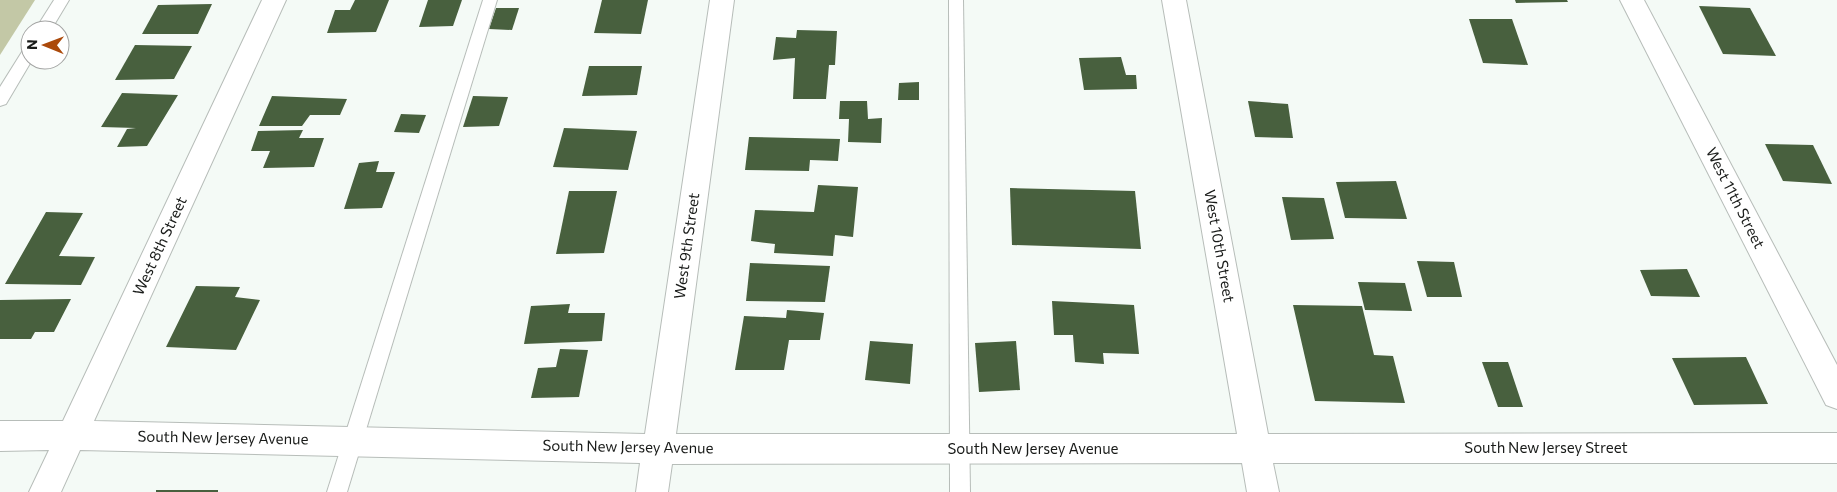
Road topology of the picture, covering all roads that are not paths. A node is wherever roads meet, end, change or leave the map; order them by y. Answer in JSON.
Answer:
{"nodes":[{"id":1,"x":62,"y":0,"type":"edge"},
{"id":2,"x":274,"y":0,"type":"edge"},
{"id":3,"x":490,"y":0,"type":"edge"},
{"id":4,"x":722,"y":0,"type":"edge"},
{"id":5,"x":956,"y":0,"type":"edge"},
{"id":6,"x":1174,"y":0,"type":"edge"},
{"id":7,"x":1632,"y":0,"type":"edge"},
{"id":8,"x":49,"y":20,"type":"edge"},
{"id":9,"x":20,"y":67,"type":"edge"},
{"id":10,"x":0,"y":100,"type":"edge"},
{"id":11,"x":1837,"y":395,"type":"edge"},
{"id":12,"x":72,"y":434,"type":"junction"},
{"id":13,"x":0,"y":436,"type":"edge"},
{"id":14,"x":353,"y":442,"type":"junction"},
{"id":15,"x":1837,"y":448,"type":"edge"},
{"id":16,"x":658,"y":449,"type":"junction"},
{"id":17,"x":959,"y":449,"type":"junction"},
{"id":18,"x":1256,"y":449,"type":"junction"},
{"id":19,"x":45,"y":492,"type":"edge"},
{"id":20,"x":337,"y":492,"type":"edge"},
{"id":21,"x":652,"y":492,"type":"edge"},
{"id":22,"x":960,"y":492,"type":"edge"},
{"id":23,"x":1264,"y":492,"type":"edge"}],
"edges":[{"from":1,"to":8,"type":"lane"},
{"from":2,"to":12,"type":"street","name":"West 8th Street"},
{"from":3,"to":14,"type":"lane"},
{"from":4,"to":16,"type":"street","name":"West 9th Street"},
{"from":5,"to":17,"type":"lane"},
{"from":6,"to":18,"type":"street","name":"West 10th Street"},
{"from":7,"to":11,"type":"street","name":"West 11th Street"},
{"from":9,"to":10,"type":"lane"},
{"from":12,"to":13,"type":"street","name":"South New Jersey Avenue"},
{"from":12,"to":14,"type":"street","name":"South New Jersey Avenue"},
{"from":12,"to":19,"type":"street","name":"West 8th Street"},
{"from":14,"to":16,"type":"street","name":"South New Jersey Avenue"},
{"from":14,"to":20,"type":"lane"},
{"from":15,"to":18,"type":"street","name":"South New Jersey Street"},
{"from":16,"to":17,"type":"street","name":"South New Jersey Avenue"},
{"from":16,"to":21,"type":"street","name":"West 9th Street"},
{"from":17,"to":18,"type":"street","name":"South New Jersey Avenue"},
{"from":17,"to":22,"type":"lane"},
{"from":18,"to":23,"type":"street","name":"West 10th Street"}]}
